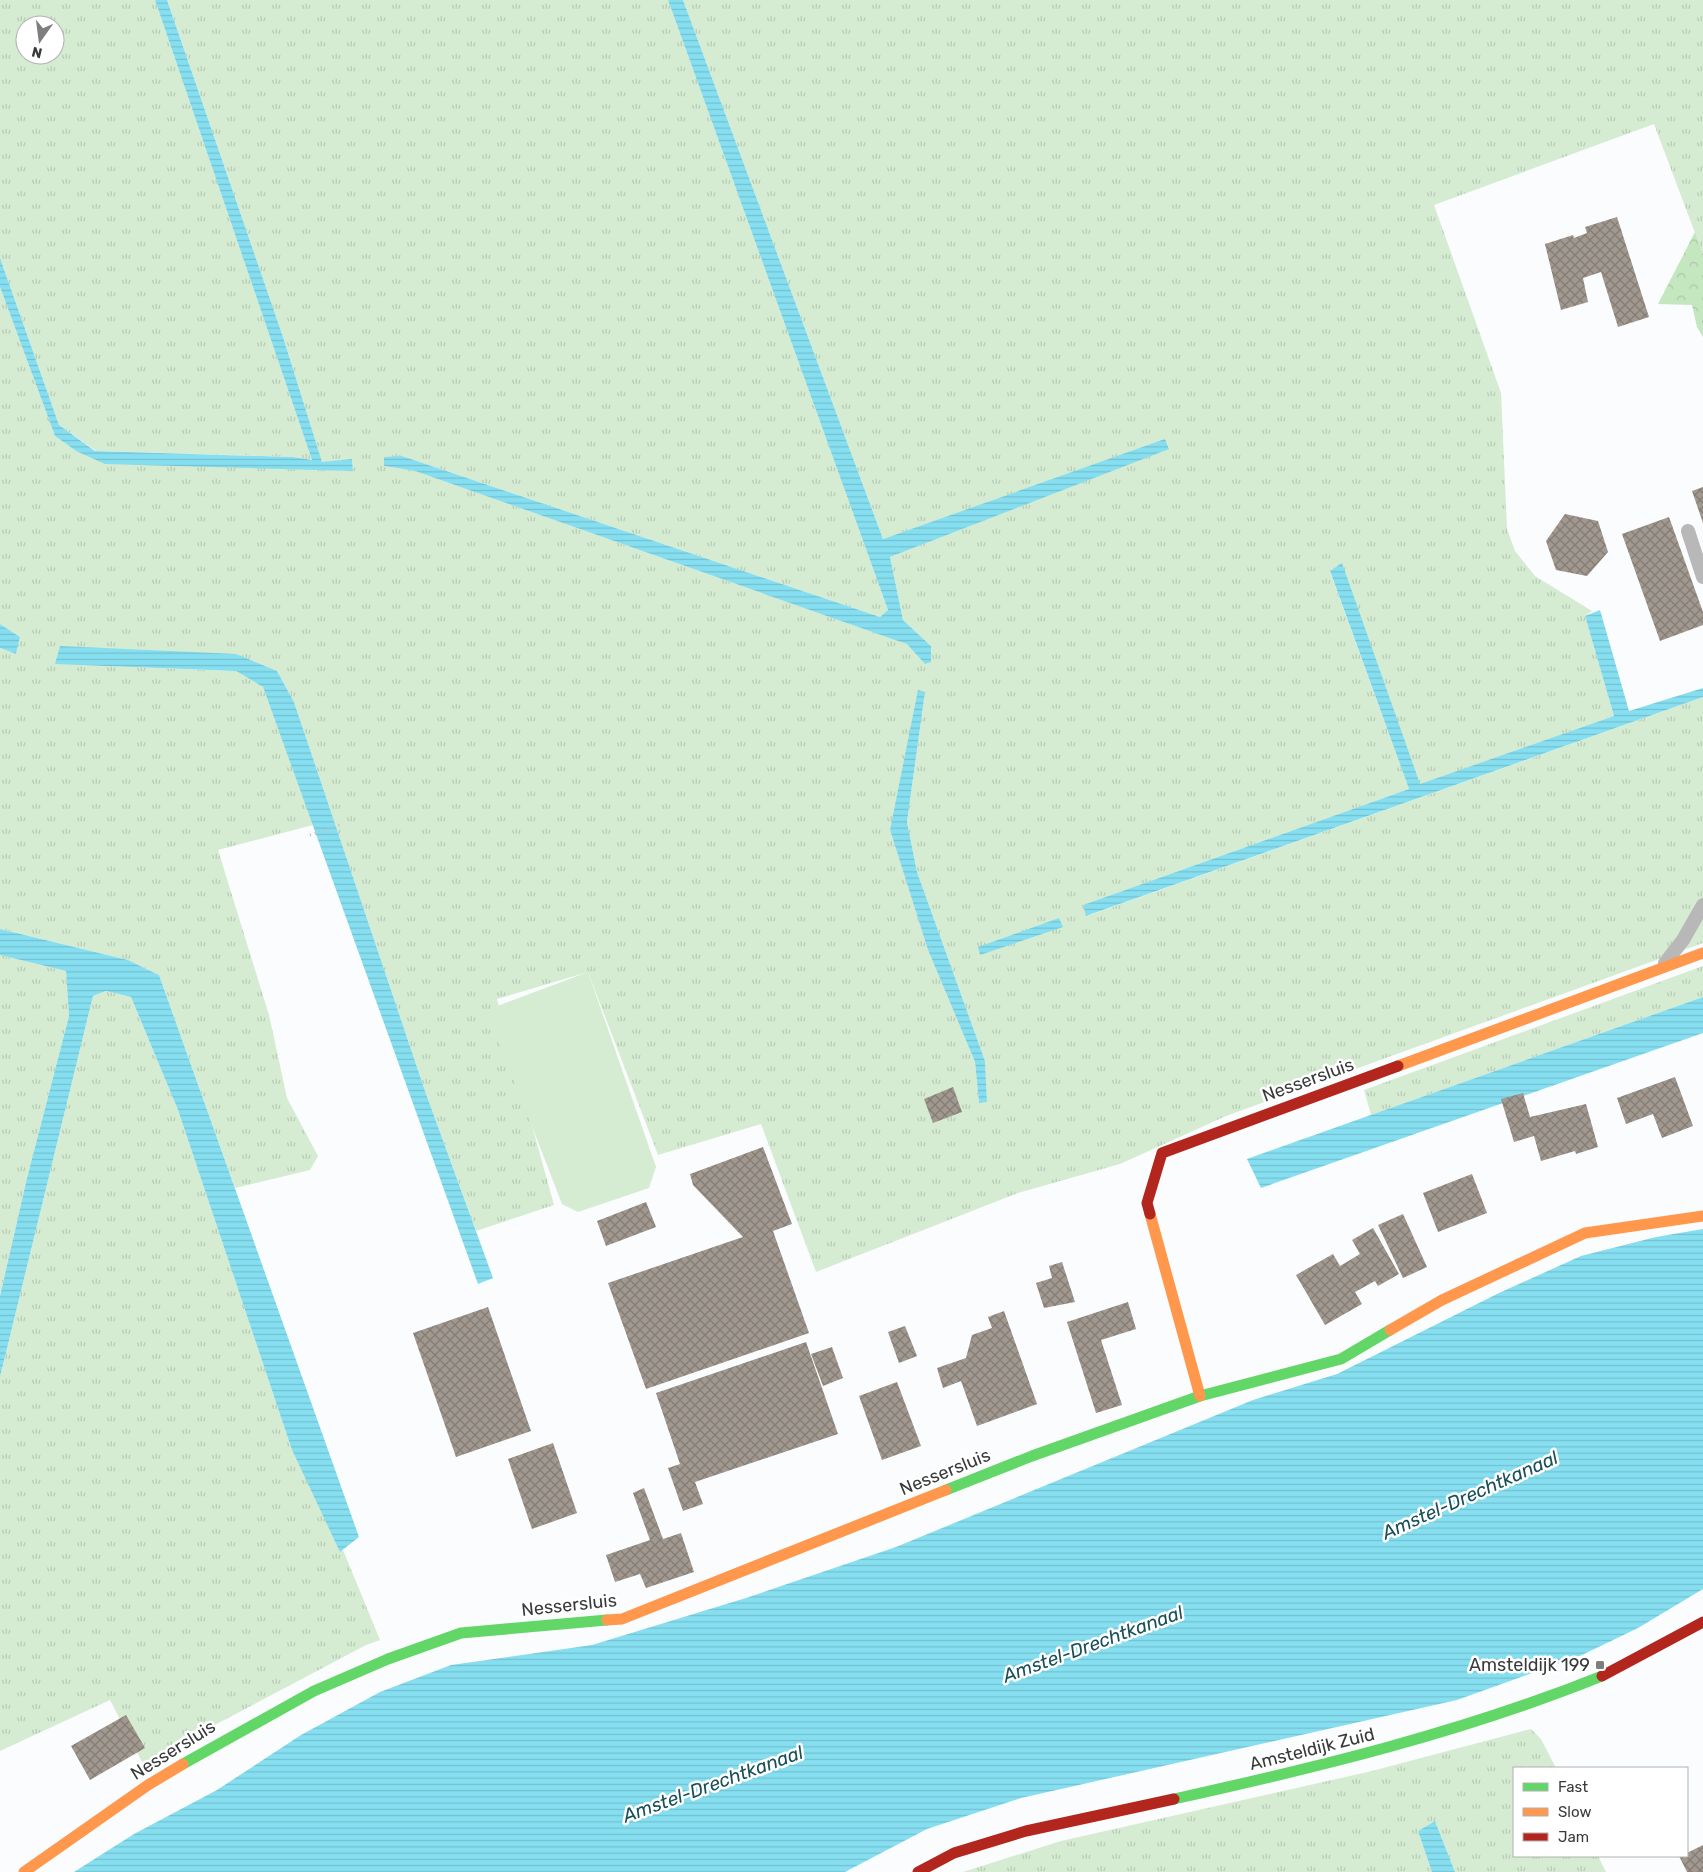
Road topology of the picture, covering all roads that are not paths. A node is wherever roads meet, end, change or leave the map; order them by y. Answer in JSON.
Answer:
{"nodes":[{"id":1,"x":1688,"y":530,"type":"dead end"},
{"id":2,"x":1703,"y":577,"type":"edge"},
{"id":3,"x":1703,"y":905,"type":"edge"},
{"id":4,"x":1703,"y":953,"type":"edge"},
{"id":5,"x":1660,"y":969,"type":"junction"},
{"id":6,"x":1703,"y":1216,"type":"edge"},
{"id":7,"x":1200,"y":1396,"type":"junction"},
{"id":8,"x":1703,"y":1622,"type":"edge"},
{"id":9,"x":24,"y":1872,"type":"edge"},
{"id":10,"x":918,"y":1872,"type":"edge"}],
"edges":[{"from":1,"to":2,"type":"lane"},
{"from":3,"to":5,"type":"lane"},
{"from":4,"to":5,"type":"street","name":"Nessersluis"},
{"from":5,"to":7,"type":"street","name":"Nessersluis"},
{"from":6,"to":7,"type":"street","name":"Nessersluis"},
{"from":7,"to":9,"type":"street","name":"Nessersluis"},
{"from":8,"to":10,"type":"street","name":"Amsteldijk Zuid"}]}
